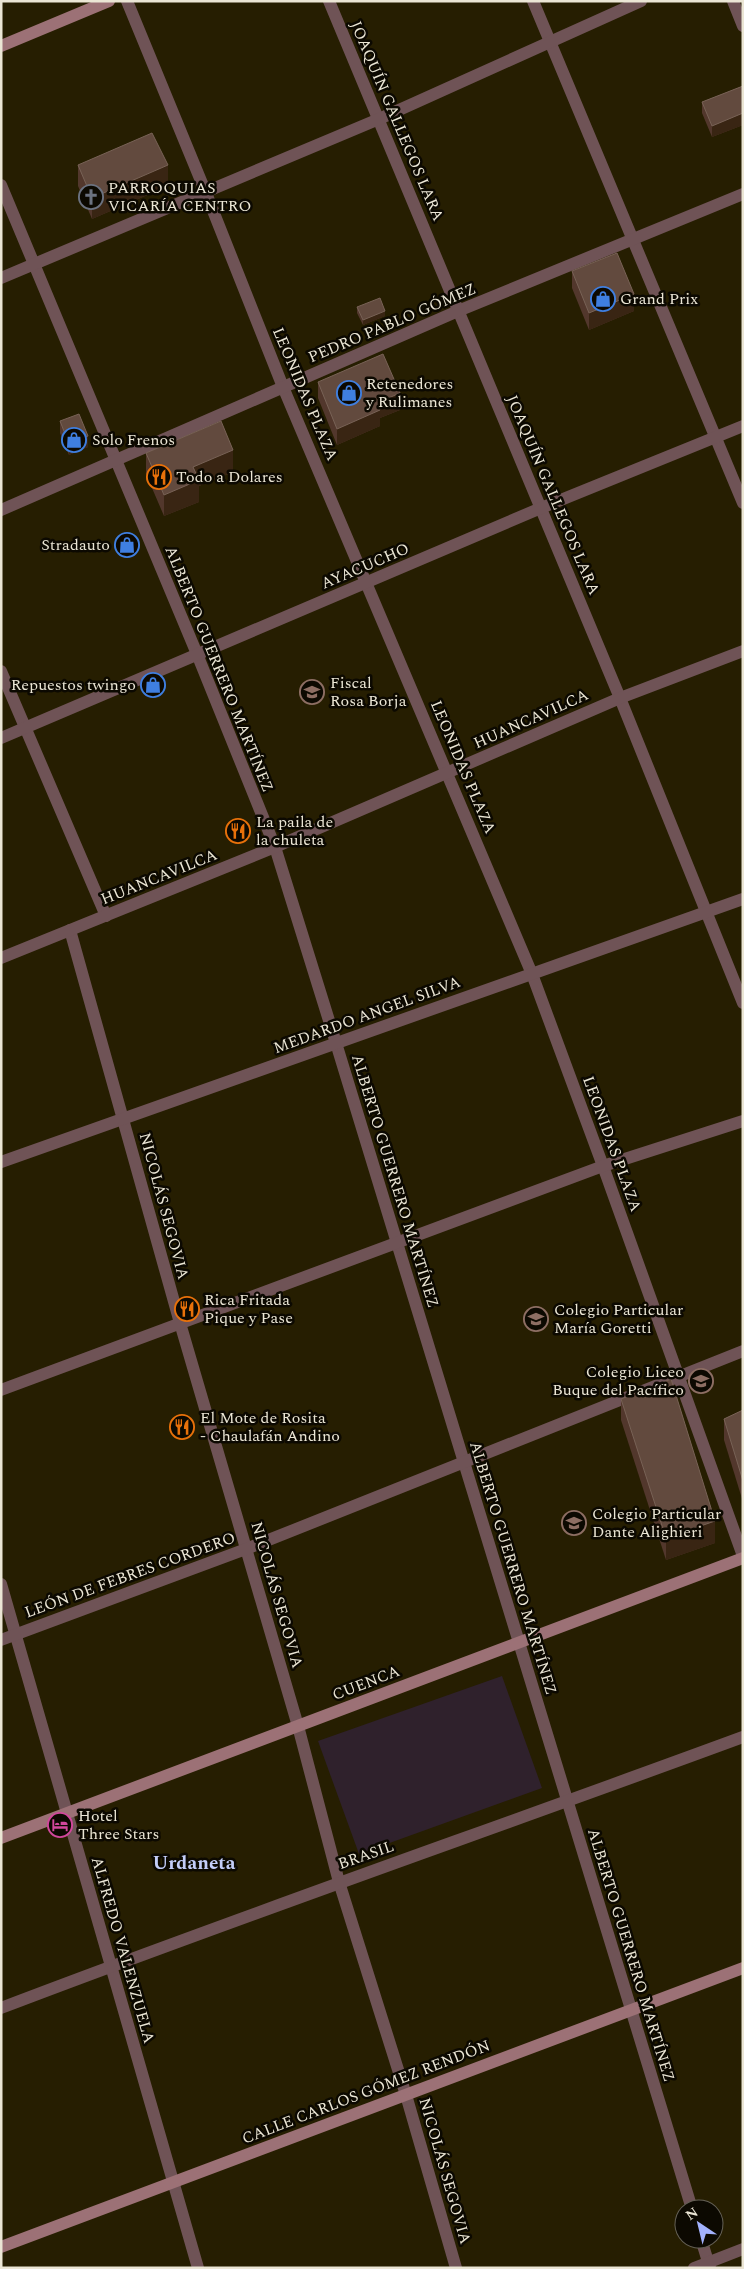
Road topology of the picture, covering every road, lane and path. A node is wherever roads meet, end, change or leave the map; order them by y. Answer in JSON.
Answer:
{"nodes":[{"id":1,"x":109,"y":1,"type":"edge"},
{"id":2,"x":126,"y":1,"type":"edge"},
{"id":3,"x":329,"y":1,"type":"edge"},
{"id":4,"x":533,"y":1,"type":"edge"},
{"id":5,"x":641,"y":1,"type":"edge"},
{"id":6,"x":733,"y":1,"type":"edge"},
{"id":7,"x":743,"y":26,"type":"edge"},
{"id":8,"x":550,"y":41,"type":"junction"},
{"id":9,"x":1,"y":46,"type":"edge"},
{"id":10,"x":379,"y":119,"type":"junction"},
{"id":11,"x":1,"y":185,"type":"edge"},
{"id":12,"x":206,"y":193,"type":"junction"},
{"id":13,"x":743,"y":194,"type":"edge"},
{"id":14,"x":632,"y":240,"type":"junction"},
{"id":15,"x":34,"y":264,"type":"junction"},
{"id":16,"x":1,"y":278,"type":"edge"},
{"id":17,"x":458,"y":311,"type":"junction"},
{"id":18,"x":283,"y":387,"type":"junction"},
{"id":19,"x":743,"y":426,"type":"edge"},
{"id":20,"x":716,"y":437,"type":"junction"},
{"id":21,"x":116,"y":461,"type":"junction"},
{"id":22,"x":743,"y":503,"type":"edge"},
{"id":23,"x":541,"y":508,"type":"junction"},
{"id":24,"x":1,"y":510,"type":"edge"},
{"id":25,"x":367,"y":583,"type":"junction"},
{"id":26,"x":743,"y":651,"type":"edge"},
{"id":27,"x":197,"y":654,"type":"junction"},
{"id":28,"x":1,"y":671,"type":"edge"},
{"id":29,"x":620,"y":698,"type":"junction"},
{"id":30,"x":26,"y":728,"type":"junction"},
{"id":31,"x":1,"y":738,"type":"edge"},
{"id":32,"x":448,"y":773,"type":"junction"},
{"id":33,"x":275,"y":847,"type":"junction"},
{"id":34,"x":743,"y":899,"type":"edge"},
{"id":35,"x":706,"y":912,"type":"junction"},
{"id":36,"x":106,"y":916,"type":"junction"},
{"id":37,"x":70,"y":930,"type":"junction"},
{"id":38,"x":1,"y":958,"type":"edge"},
{"id":39,"x":532,"y":974,"type":"junction"},
{"id":40,"x":743,"y":1003,"type":"edge"},
{"id":41,"x":336,"y":1043,"type":"junction"},
{"id":42,"x":123,"y":1119,"type":"junction"},
{"id":43,"x":743,"y":1121,"type":"edge"},
{"id":44,"x":1,"y":1162,"type":"edge"},
{"id":45,"x":603,"y":1166,"type":"junction"},
{"id":46,"x":397,"y":1244,"type":"junction"},
{"id":47,"x":180,"y":1323,"type":"junction"},
{"id":48,"x":743,"y":1351,"type":"edge"},
{"id":49,"x":677,"y":1376,"type":"junction"},
{"id":50,"x":1,"y":1390,"type":"edge"},
{"id":51,"x":463,"y":1460,"type":"junction"},
{"id":52,"x":246,"y":1548,"type":"junction"},
{"id":53,"x":743,"y":1557,"type":"edge"},
{"id":54,"x":1,"y":1584,"type":"edge"},
{"id":55,"x":16,"y":1635,"type":"junction"},
{"id":56,"x":1,"y":1640,"type":"edge"},
{"id":57,"x":518,"y":1643,"type":"junction"},
{"id":58,"x":298,"y":1726,"type":"junction"},
{"id":59,"x":743,"y":1737,"type":"edge"},
{"id":60,"x":567,"y":1802,"type":"junction"},
{"id":61,"x":67,"y":1813,"type":"junction"},
{"id":62,"x":1,"y":1838,"type":"edge"},
{"id":63,"x":339,"y":1882,"type":"junction"},
{"id":64,"x":111,"y":1966,"type":"junction"},
{"id":65,"x":743,"y":1968,"type":"edge"},
{"id":66,"x":1,"y":2008,"type":"edge"},
{"id":67,"x":631,"y":2010,"type":"junction"},
{"id":68,"x":406,"y":2095,"type":"junction"},
{"id":69,"x":173,"y":2182,"type":"junction"},
{"id":70,"x":689,"y":2199,"type":"edge"},
{"id":71,"x":1,"y":2247,"type":"edge"},
{"id":72,"x":704,"y":2249,"type":"edge"},
{"id":73,"x":743,"y":2250,"type":"edge"},
{"id":74,"x":709,"y":2265,"type":"edge"},
{"id":75,"x":198,"y":2268,"type":"edge"},
{"id":76,"x":456,"y":2268,"type":"edge"},
{"id":77,"x":694,"y":2268,"type":"edge"}],
"edges":[{"from":1,"to":9,"type":"main road"},
{"from":2,"to":12,"type":"street","name":"LEONIDAS PLAZA"},
{"from":3,"to":10,"type":"street","name":"JOAQUÍN GALLEGOS LARA"},
{"from":4,"to":8,"type":"street"},
{"from":5,"to":8,"type":"street"},
{"from":6,"to":7,"type":"street"},
{"from":8,"to":10,"type":"street"},
{"from":8,"to":14,"type":"street"},
{"from":10,"to":12,"type":"street"},
{"from":10,"to":17,"type":"street","name":"JOAQUÍN GALLEGOS LARA"},
{"from":11,"to":15,"type":"street","name":"ALBERTO GUERRERO MARTÍNEZ"},
{"from":12,"to":15,"type":"street"},
{"from":12,"to":18,"type":"street","name":"LEONIDAS PLAZA"},
{"from":13,"to":14,"type":"street","name":"PEDRO PABLO GÓMEZ"},
{"from":14,"to":17,"type":"street","name":"PEDRO PABLO GÓMEZ"},
{"from":14,"to":20,"type":"street"},
{"from":15,"to":16,"type":"street"},
{"from":15,"to":21,"type":"street","name":"ALBERTO GUERRERO MARTÍNEZ"},
{"from":17,"to":18,"type":"street","name":"PEDRO PABLO GÓMEZ"},
{"from":17,"to":23,"type":"street","name":"JOAQUÍN GALLEGOS LARA"},
{"from":18,"to":21,"type":"street","name":"PEDRO PABLO GÓMEZ"},
{"from":18,"to":25,"type":"street","name":"LEONIDAS PLAZA"},
{"from":19,"to":20,"type":"street","name":"AYACUCHO"},
{"from":20,"to":22,"type":"street"},
{"from":20,"to":23,"type":"street","name":"AYACUCHO"},
{"from":21,"to":24,"type":"street","name":"PEDRO PABLO GÓMEZ"},
{"from":21,"to":27,"type":"street","name":"ALBERTO GUERRERO MARTÍNEZ"},
{"from":23,"to":25,"type":"street","name":"AYACUCHO"},
{"from":23,"to":29,"type":"street","name":"JOAQUÍN GALLEGOS LARA"},
{"from":25,"to":27,"type":"street","name":"AYACUCHO"},
{"from":25,"to":32,"type":"street","name":"LEONIDAS PLAZA"},
{"from":26,"to":29,"type":"street","name":"HUANCAVILCA"},
{"from":27,"to":30,"type":"street","name":"AYACUCHO"},
{"from":27,"to":33,"type":"street","name":"ALBERTO GUERRERO MARTÍNEZ"},
{"from":28,"to":30,"type":"street"},
{"from":29,"to":32,"type":"street","name":"HUANCAVILCA"},
{"from":29,"to":35,"type":"street","name":"JOAQUÍN GALLEGOS LARA"},
{"from":30,"to":31,"type":"street","name":"AYACUCHO"},
{"from":30,"to":36,"type":"street"},
{"from":32,"to":33,"type":"street","name":"HUANCAVILCA"},
{"from":32,"to":39,"type":"street","name":"LEONIDAS PLAZA"},
{"from":33,"to":36,"type":"street","name":"HUANCAVILCA"},
{"from":33,"to":41,"type":"street","name":"ALBERTO GUERRERO MARTÍNEZ"},
{"from":34,"to":35,"type":"street","name":"MEDARDO ANGEL SILVA"},
{"from":35,"to":39,"type":"street","name":"MEDARDO ANGEL SILVA"},
{"from":35,"to":40,"type":"street","name":"JOAQUÍN GALLEGOS LARA"},
{"from":36,"to":37,"type":"street","name":"HUANCAVILCA"},
{"from":37,"to":38,"type":"street","name":"HUANCAVILCA"},
{"from":37,"to":42,"type":"street","name":"NICOLÁS SEGOVIA"},
{"from":39,"to":41,"type":"street","name":"MEDARDO ANGEL SILVA"},
{"from":39,"to":45,"type":"street","name":"LEONIDAS PLAZA"},
{"from":41,"to":42,"type":"street","name":"MEDARDO ANGEL SILVA"},
{"from":41,"to":46,"type":"street","name":"ALBERTO GUERRERO MARTÍNEZ"},
{"from":42,"to":44,"type":"street","name":"MEDARDO ANGEL SILVA"},
{"from":42,"to":47,"type":"street","name":"NICOLÁS SEGOVIA"},
{"from":43,"to":45,"type":"street"},
{"from":45,"to":46,"type":"street"},
{"from":45,"to":49,"type":"street","name":"LEONIDAS PLAZA"},
{"from":46,"to":47,"type":"street"},
{"from":46,"to":51,"type":"street","name":"ALBERTO GUERRERO MARTÍNEZ"},
{"from":47,"to":50,"type":"street"},
{"from":47,"to":52,"type":"street","name":"NICOLÁS SEGOVIA"},
{"from":48,"to":49,"type":"street","name":"LEÓN DE FEBRES CORDERO"},
{"from":49,"to":51,"type":"street","name":"LEÓN DE FEBRES CORDERO"},
{"from":49,"to":53,"type":"street","name":"LEONIDAS PLAZA"},
{"from":51,"to":52,"type":"street","name":"LEÓN DE FEBRES CORDERO"},
{"from":51,"to":57,"type":"street","name":"ALBERTO GUERRERO MARTÍNEZ"},
{"from":52,"to":55,"type":"street","name":"LEÓN DE FEBRES CORDERO"},
{"from":52,"to":58,"type":"street","name":"NICOLÁS SEGOVIA"},
{"from":53,"to":57,"type":"main road","name":"CUENCA"},
{"from":54,"to":55,"type":"street","name":"ALFREDO VALENZUELA"},
{"from":55,"to":56,"type":"street","name":"LEÓN DE FEBRES CORDERO"},
{"from":55,"to":61,"type":"street","name":"ALFREDO VALENZUELA"},
{"from":57,"to":58,"type":"main road","name":"CUENCA"},
{"from":57,"to":60,"type":"street","name":"ALBERTO GUERRERO MARTÍNEZ"},
{"from":58,"to":61,"type":"main road","name":"CUENCA"},
{"from":58,"to":63,"type":"street","name":"NICOLÁS SEGOVIA"},
{"from":59,"to":60,"type":"street","name":"BRASIL"},
{"from":60,"to":63,"type":"street","name":"BRASIL"},
{"from":60,"to":67,"type":"street","name":"ALBERTO GUERRERO MARTÍNEZ"},
{"from":61,"to":62,"type":"main road","name":"CUENCA"},
{"from":61,"to":64,"type":"street","name":"ALFREDO VALENZUELA"},
{"from":63,"to":64,"type":"street","name":"BRASIL"},
{"from":63,"to":68,"type":"street","name":"NICOLÁS SEGOVIA"},
{"from":64,"to":66,"type":"street","name":"BRASIL"},
{"from":64,"to":69,"type":"street","name":"ALFREDO VALENZUELA"},
{"from":65,"to":67,"type":"main road","name":"CALLE CARLOS GÓMEZ RENDÓN"},
{"from":67,"to":68,"type":"main road","name":"CALLE CARLOS GÓMEZ RENDÓN"},
{"from":67,"to":70,"type":"street","name":"ALBERTO GUERRERO MARTÍNEZ"},
{"from":68,"to":69,"type":"main road","name":"CALLE CARLOS GÓMEZ RENDÓN"},
{"from":68,"to":76,"type":"street","name":"NICOLÁS SEGOVIA"},
{"from":69,"to":71,"type":"main road","name":"CALLE CARLOS GÓMEZ RENDÓN"},
{"from":69,"to":75,"type":"street","name":"ALFREDO VALENZUELA"},
{"from":72,"to":74,"type":"street"},
{"from":73,"to":74,"type":"street"},
{"from":74,"to":77,"type":"street"}]}
